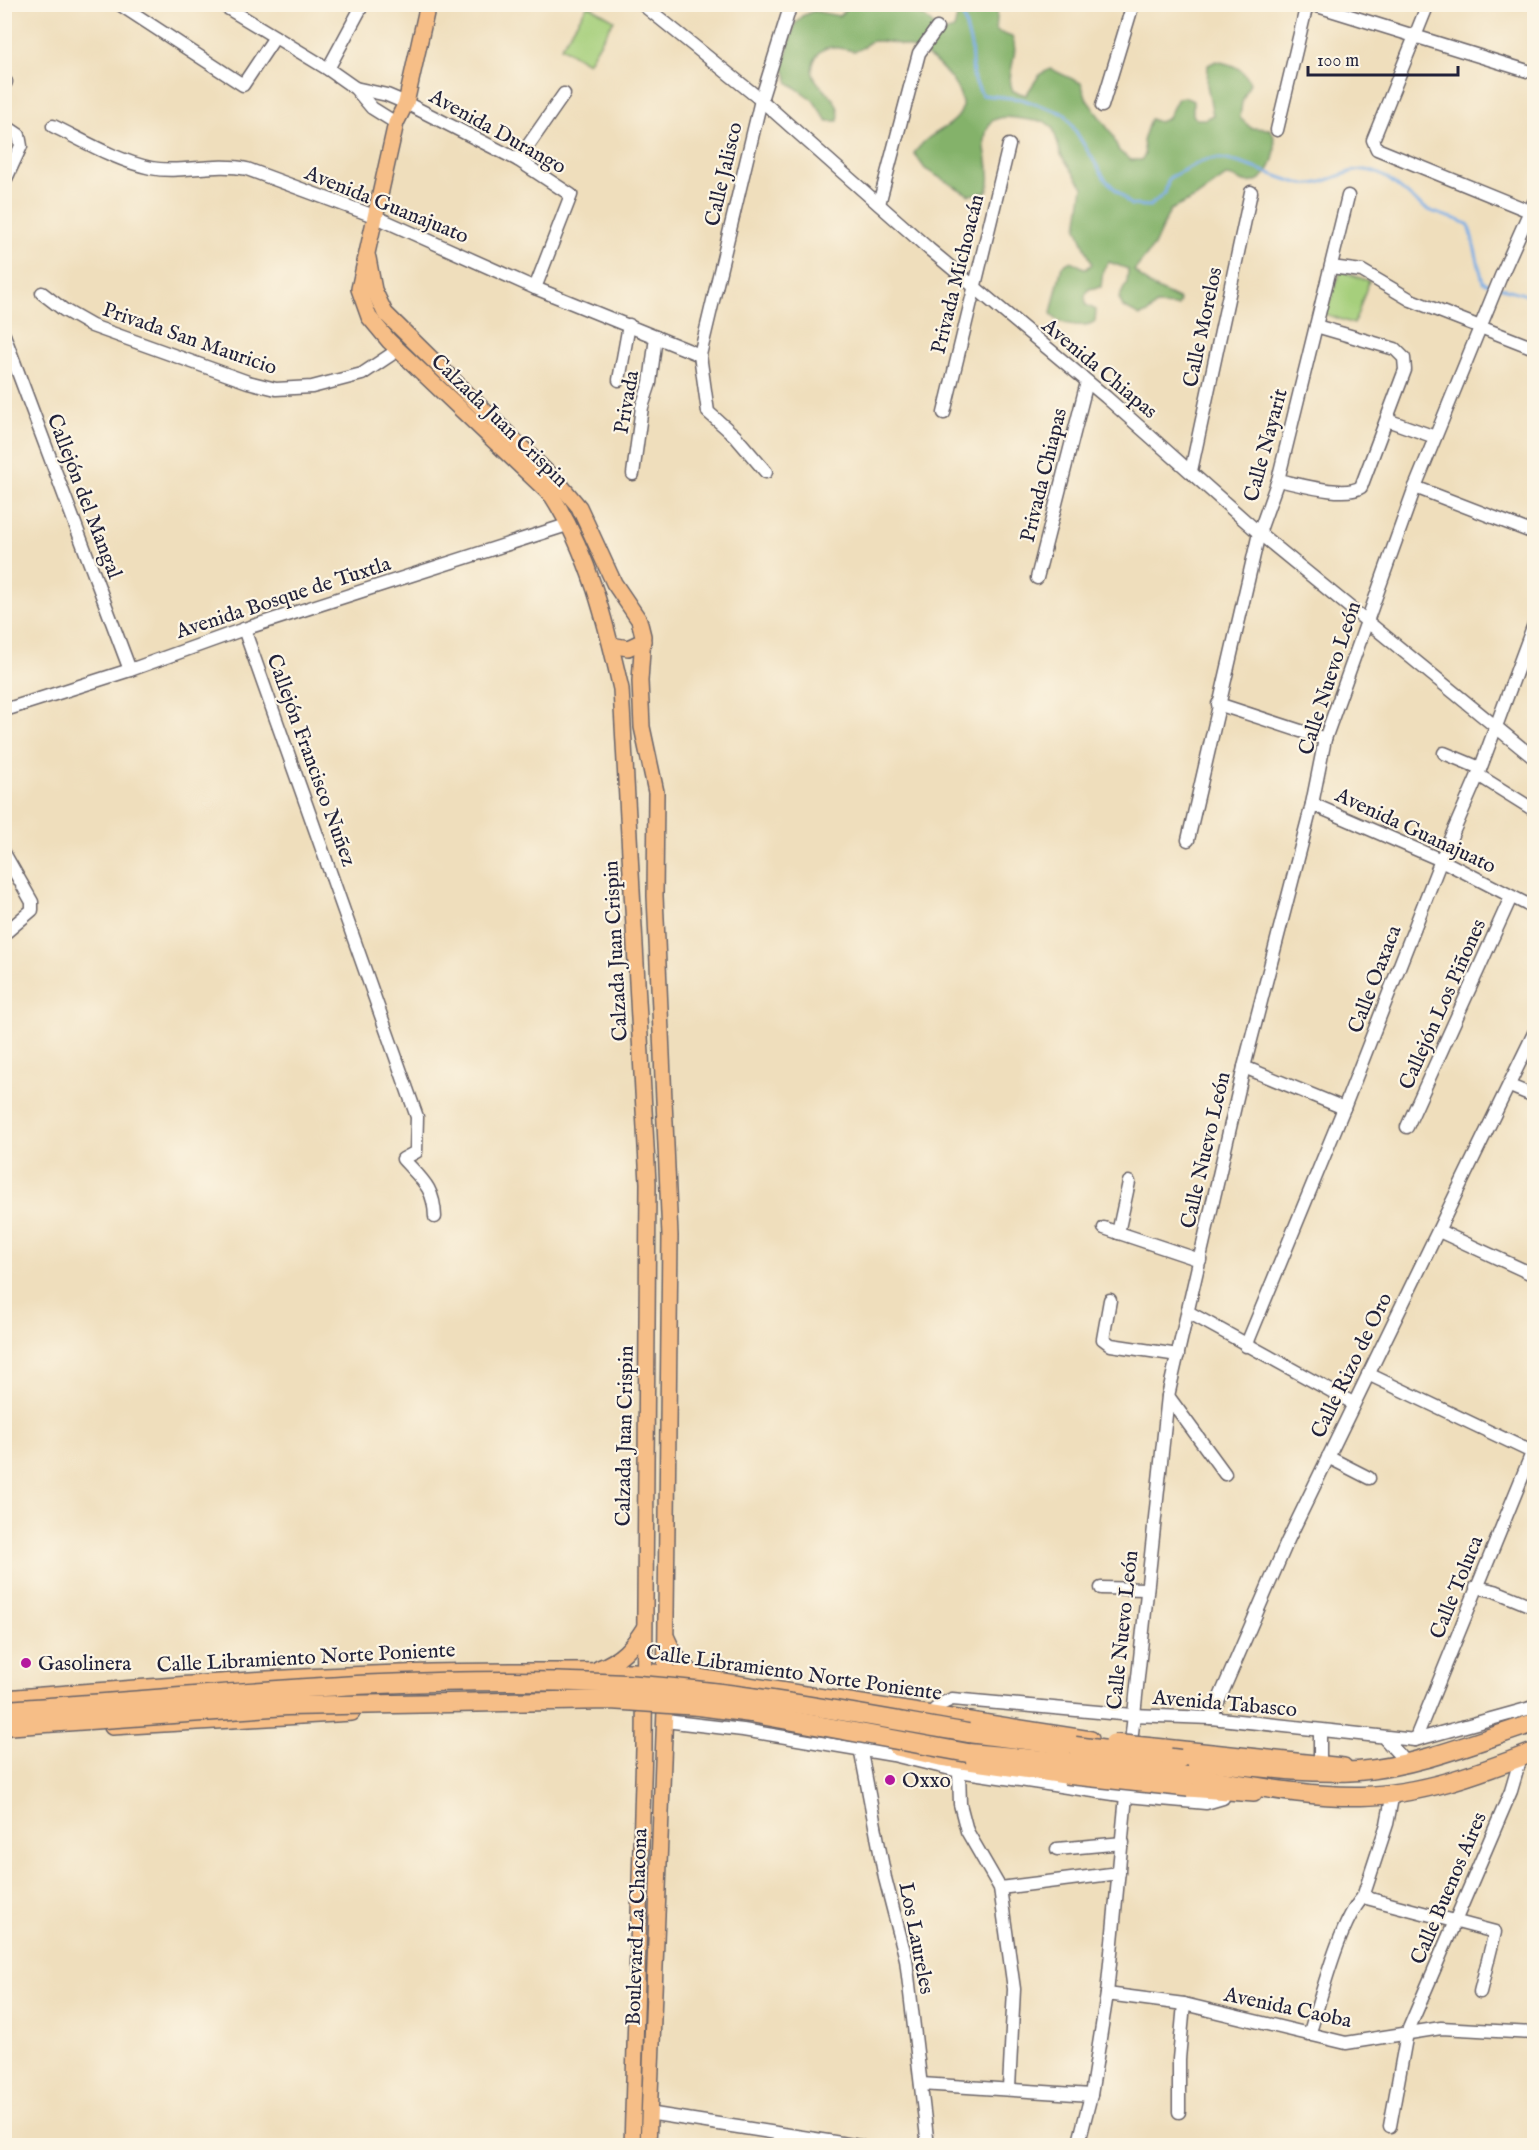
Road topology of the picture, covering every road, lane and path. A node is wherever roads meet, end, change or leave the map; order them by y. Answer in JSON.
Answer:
{"nodes":[{"id":1,"x":221,"y":4,"type":"edge"},
{"id":2,"x":363,"y":4,"type":"edge"},
{"id":3,"x":428,"y":4,"type":"edge"},
{"id":4,"x":642,"y":4,"type":"edge"},
{"id":5,"x":790,"y":4,"type":"edge"},
{"id":6,"x":1133,"y":4,"type":"edge"},
{"id":7,"x":1309,"y":4,"type":"edge"},
{"id":8,"x":1428,"y":4,"type":"edge"},
{"id":9,"x":122,"y":5,"type":"edge"},
{"id":10,"x":937,"y":28,"type":"dead end"},
{"id":11,"x":1415,"y":36,"type":"junction"},
{"id":12,"x":275,"y":37,"type":"junction"},
{"id":13,"x":328,"y":69,"type":"junction"},
{"id":14,"x":1534,"y":73,"type":"edge"},
{"id":15,"x":356,"y":88,"type":"junction"},
{"id":16,"x":564,"y":94,"type":"dead end"},
{"id":17,"x":761,"y":100,"type":"junction"},
{"id":18,"x":406,"y":103,"type":"junction"},
{"id":19,"x":1102,"y":106,"type":"dead end"},
{"id":20,"x":396,"y":123,"type":"junction"},
{"id":21,"x":4,"y":125,"type":"edge"},
{"id":22,"x":53,"y":126,"type":"dead end"},
{"id":23,"x":1277,"y":130,"type":"dead end"},
{"id":24,"x":1009,"y":145,"type":"dead end"},
{"id":25,"x":518,"y":160,"type":"junction"},
{"id":26,"x":4,"y":183,"type":"edge"},
{"id":27,"x":1251,"y":192,"type":"dead end"},
{"id":28,"x":1348,"y":196,"type":"dead end"},
{"id":29,"x":879,"y":204,"type":"junction"},
{"id":30,"x":1533,"y":209,"type":"edge"},
{"id":31,"x":374,"y":216,"type":"junction"},
{"id":32,"x":368,"y":245,"type":"junction"},
{"id":33,"x":1331,"y":267,"type":"junction"},
{"id":34,"x":973,"y":287,"type":"junction"},
{"id":35,"x":535,"y":288,"type":"junction"},
{"id":36,"x":42,"y":293,"type":"dead end"},
{"id":37,"x":629,"y":325,"type":"junction"},
{"id":38,"x":1316,"y":326,"type":"junction"},
{"id":39,"x":1482,"y":326,"type":"junction"},
{"id":40,"x":4,"y":335,"type":"edge"},
{"id":41,"x":656,"y":337,"type":"junction"},
{"id":42,"x":1534,"y":348,"type":"edge"},
{"id":43,"x":398,"y":350,"type":"junction"},
{"id":44,"x":700,"y":355,"type":"junction"},
{"id":45,"x":619,"y":380,"type":"dead end"},
{"id":46,"x":1087,"y":382,"type":"junction"},
{"id":47,"x":944,"y":413,"type":"dead end"},
{"id":48,"x":1387,"y":420,"type":"junction"},
{"id":49,"x":1435,"y":437,"type":"junction"},
{"id":50,"x":1191,"y":471,"type":"junction"},
{"id":51,"x":766,"y":472,"type":"dead end"},
{"id":52,"x":633,"y":474,"type":"dead end"},
{"id":53,"x":1278,"y":480,"type":"junction"},
{"id":54,"x":1414,"y":487,"type":"junction"},
{"id":55,"x":567,"y":525,"type":"junction"},
{"id":56,"x":1259,"y":533,"type":"junction"},
{"id":57,"x":1534,"y":533,"type":"edge"},
{"id":58,"x":1037,"y":578,"type":"dead end"},
{"id":59,"x":639,"y":620,"type":"junction"},
{"id":60,"x":1368,"y":620,"type":"junction"},
{"id":61,"x":1534,"y":624,"type":"edge"},
{"id":62,"x":607,"y":625,"type":"junction"},
{"id":63,"x":244,"y":629,"type":"junction"},
{"id":64,"x":643,"y":641,"type":"junction"},
{"id":65,"x":612,"y":645,"type":"junction"},
{"id":66,"x":130,"y":670,"type":"junction"},
{"id":67,"x":1218,"y":704,"type":"junction"},
{"id":68,"x":11,"y":708,"type":"dead end"},
{"id":69,"x":1496,"y":726,"type":"junction"},
{"id":70,"x":1324,"y":739,"type":"junction"},
{"id":71,"x":1444,"y":753,"type":"dead end"},
{"id":72,"x":1534,"y":758,"type":"edge"},
{"id":73,"x":1479,"y":771,"type":"junction"},
{"id":74,"x":1312,"y":804,"type":"junction"},
{"id":75,"x":1534,"y":810,"type":"edge"},
{"id":76,"x":1188,"y":840,"type":"dead end"},
{"id":77,"x":4,"y":853,"type":"edge"},
{"id":78,"x":1441,"y":860,"type":"junction"},
{"id":79,"x":1511,"y":897,"type":"junction"},
{"id":80,"x":1534,"y":908,"type":"edge"},
{"id":81,"x":4,"y":934,"type":"edge"},
{"id":82,"x":1534,"y":1033,"type":"edge"},
{"id":83,"x":1244,"y":1067,"type":"junction"},
{"id":84,"x":1510,"y":1086,"type":"junction"},
{"id":85,"x":1534,"y":1096,"type":"edge"},
{"id":86,"x":1344,"y":1108,"type":"junction"},
{"id":87,"x":1407,"y":1127,"type":"dead end"},
{"id":88,"x":1129,"y":1182,"type":"dead end"},
{"id":89,"x":435,"y":1217,"type":"dead end"},
{"id":90,"x":1104,"y":1228,"type":"dead end"},
{"id":91,"x":1439,"y":1231,"type":"junction"},
{"id":92,"x":1118,"y":1233,"type":"junction"},
{"id":93,"x":1200,"y":1260,"type":"junction"},
{"id":94,"x":1534,"y":1275,"type":"edge"},
{"id":95,"x":1110,"y":1300,"type":"dead end"},
{"id":96,"x":1188,"y":1312,"type":"junction"},
{"id":97,"x":1246,"y":1346,"type":"junction"},
{"id":98,"x":1178,"y":1355,"type":"junction"},
{"id":99,"x":1368,"y":1374,"type":"junction"},
{"id":100,"x":1168,"y":1396,"type":"junction"},
{"id":101,"x":1353,"y":1403,"type":"junction"},
{"id":102,"x":1534,"y":1451,"type":"edge"},
{"id":103,"x":1328,"y":1457,"type":"junction"},
{"id":104,"x":1225,"y":1474,"type":"dead end"},
{"id":105,"x":1369,"y":1478,"type":"dead end"},
{"id":106,"x":1476,"y":1587,"type":"junction"},
{"id":107,"x":1101,"y":1588,"type":"dead end"},
{"id":108,"x":1146,"y":1588,"type":"junction"},
{"id":109,"x":1534,"y":1607,"type":"edge"},
{"id":110,"x":644,"y":1628,"type":"junction"},
{"id":111,"x":664,"y":1634,"type":"junction"},
{"id":112,"x":644,"y":1670,"type":"junction"},
{"id":113,"x":665,"y":1671,"type":"junction"},
{"id":114,"x":590,"y":1672,"type":"junction"},
{"id":115,"x":698,"y":1677,"type":"junction"},
{"id":116,"x":4,"y":1698,"type":"edge"},
{"id":117,"x":1534,"y":1707,"type":"edge"},
{"id":118,"x":644,"y":1709,"type":"junction"},
{"id":119,"x":4,"y":1710,"type":"edge"},
{"id":120,"x":930,"y":1714,"type":"junction"},
{"id":121,"x":1132,"y":1715,"type":"junction"},
{"id":122,"x":665,"y":1716,"type":"junction"},
{"id":123,"x":1211,"y":1718,"type":"junction"},
{"id":124,"x":1534,"y":1723,"type":"edge"},
{"id":125,"x":4,"y":1726,"type":"edge"},
{"id":126,"x":1320,"y":1732,"type":"junction"},
{"id":127,"x":4,"y":1735,"type":"edge"},
{"id":128,"x":1385,"y":1739,"type":"junction"},
{"id":129,"x":1415,"y":1740,"type":"junction"},
{"id":130,"x":859,"y":1745,"type":"junction"},
{"id":131,"x":644,"y":1748,"type":"joint"},
{"id":132,"x":1528,"y":1754,"type":"edge"},
{"id":133,"x":1069,"y":1761,"type":"junction"},
{"id":134,"x":1320,"y":1762,"type":"junction"},
{"id":135,"x":1406,"y":1762,"type":"junction"},
{"id":136,"x":959,"y":1771,"type":"junction"},
{"id":137,"x":1359,"y":1771,"type":"junction"},
{"id":138,"x":1187,"y":1783,"type":"junction"},
{"id":139,"x":1226,"y":1791,"type":"junction"},
{"id":140,"x":1308,"y":1793,"type":"junction"},
{"id":141,"x":1393,"y":1793,"type":"junction"},
{"id":142,"x":1127,"y":1796,"type":"junction"},
{"id":143,"x":1123,"y":1843,"type":"junction"},
{"id":144,"x":1057,"y":1849,"type":"dead end"},
{"id":145,"x":1119,"y":1873,"type":"junction"},
{"id":146,"x":1000,"y":1888,"type":"junction"},
{"id":147,"x":1363,"y":1897,"type":"junction"},
{"id":148,"x":1454,"y":1922,"type":"junction"},
{"id":149,"x":1480,"y":1992,"type":"dead end"},
{"id":150,"x":1107,"y":1994,"type":"junction"},
{"id":151,"x":1184,"y":2004,"type":"junction"},
{"id":152,"x":1407,"y":2033,"type":"junction"},
{"id":153,"x":1534,"y":2033,"type":"edge"},
{"id":154,"x":1309,"y":2035,"type":"junction"},
{"id":155,"x":921,"y":2084,"type":"junction"},
{"id":156,"x":1009,"y":2088,"type":"junction"},
{"id":157,"x":1091,"y":2095,"type":"junction"},
{"id":158,"x":641,"y":2097,"type":"junction"},
{"id":159,"x":1179,"y":2112,"type":"dead end"},
{"id":160,"x":648,"y":2113,"type":"junction"},
{"id":161,"x":1390,"y":2126,"type":"dead end"},
{"id":162,"x":842,"y":2144,"type":"edge"},
{"id":163,"x":632,"y":2145,"type":"edge"},
{"id":164,"x":648,"y":2145,"type":"edge"},
{"id":165,"x":860,"y":2145,"type":"edge"},
{"id":166,"x":928,"y":2145,"type":"edge"},
{"id":167,"x":1078,"y":2145,"type":"edge"}],
"edges":[{"from":1,"to":12,"type":"street"},
{"from":2,"to":13,"type":"street"},
{"from":3,"to":18,"type":"main road","name":"Calzada Juan Crispin"},
{"from":4,"to":17,"type":"street","name":"Avenida Chiapas"},
{"from":5,"to":17,"type":"street","name":"Calle Jalisco"},
{"from":6,"to":19,"type":"street"},
{"from":7,"to":11,"type":"street"},
{"from":7,"to":23,"type":"street"},
{"from":8,"to":11,"type":"street"},
{"from":9,"to":12,"type":"street"},
{"from":10,"to":29,"type":"street"},
{"from":11,"to":14,"type":"street"},
{"from":11,"to":30,"type":"street"},
{"from":12,"to":13,"type":"street"},
{"from":13,"to":15,"type":"street"},
{"from":15,"to":18,"type":"street","name":"Avenida Durango"},
{"from":15,"to":20,"type":"street"},
{"from":16,"to":25,"type":"street"},
{"from":17,"to":29,"type":"street","name":"Avenida Chiapas"},
{"from":17,"to":44,"type":"street","name":"Calle Jalisco"},
{"from":18,"to":20,"type":"main road","name":"Calzada Juan Crispin"},
{"from":18,"to":25,"type":"street","name":"Avenida Durango"},
{"from":20,"to":31,"type":"main road","name":"Calzada Juan Crispin"},
{"from":21,"to":26,"type":"street"},
{"from":22,"to":31,"type":"street","name":"Avenida Guanajuato"},
{"from":24,"to":34,"type":"street","name":"Privada Michoacán"},
{"from":25,"to":35,"type":"street","name":"Avenida Durango"},
{"from":27,"to":50,"type":"street","name":"Calle Morelos"},
{"from":28,"to":33,"type":"street","name":"Calle Nayarit"},
{"from":29,"to":34,"type":"street","name":"Avenida Chiapas"},
{"from":30,"to":39,"type":"street","name":"Calle Nuevo León"},
{"from":31,"to":32,"type":"main road","name":"Calzada Juan Crispin"},
{"from":31,"to":35,"type":"street","name":"Avenida Guanajuato"},
{"from":32,"to":43,"type":"main road","name":"Calzada Juan Crispin"},
{"from":32,"to":59,"type":"main road","name":"Calzada Juan Crispin"},
{"from":33,"to":38,"type":"street","name":"Calle Nayarit"},
{"from":33,"to":39,"type":"street"},
{"from":34,"to":46,"type":"street","name":"Avenida Chiapas"},
{"from":34,"to":47,"type":"street","name":"Privada Michoacán"},
{"from":35,"to":37,"type":"street","name":"Avenida Guanajuato"},
{"from":36,"to":43,"type":"street","name":"Privada San Mauricio"},
{"from":37,"to":41,"type":"street","name":"Avenida Guanajuato"},
{"from":37,"to":45,"type":"street"},
{"from":38,"to":48,"type":"street"},
{"from":38,"to":53,"type":"street","name":"Calle Nayarit"},
{"from":39,"to":42,"type":"street"},
{"from":39,"to":49,"type":"street","name":"Calle Nuevo León"},
{"from":40,"to":66,"type":"street","name":"Callejón del Mangal"},
{"from":41,"to":44,"type":"street","name":"Avenida Guanajuato"},
{"from":41,"to":52,"type":"street","name":"Privada"},
{"from":43,"to":55,"type":"main road","name":"Calzada Juan Crispin"},
{"from":44,"to":51,"type":"street"},
{"from":46,"to":50,"type":"street","name":"Avenida Chiapas"},
{"from":46,"to":58,"type":"street","name":"Privada Chiapas"},
{"from":48,"to":49,"type":"street"},
{"from":48,"to":53,"type":"street"},
{"from":49,"to":54,"type":"street","name":"Calle Nuevo León"},
{"from":50,"to":56,"type":"street","name":"Avenida Chiapas"},
{"from":53,"to":56,"type":"street","name":"Calle Nayarit"},
{"from":54,"to":57,"type":"street"},
{"from":54,"to":60,"type":"street","name":"Calle Nuevo León"},
{"from":55,"to":62,"type":"main road","name":"Calzada Juan Crispin"},
{"from":55,"to":63,"type":"street","name":"Avenida Bosque de Tuxtla"},
{"from":56,"to":60,"type":"street","name":"Avenida Chiapas"},
{"from":56,"to":67,"type":"street","name":"Calle Nayarit"},
{"from":59,"to":62,"type":"main road"},
{"from":59,"to":64,"type":"main road","name":"Calzada Juan Crispin"},
{"from":60,"to":69,"type":"street","name":"Avenida Chiapas"},
{"from":60,"to":70,"type":"street","name":"Calle Nuevo León"},
{"from":61,"to":69,"type":"street","name":"Calle Oaxaca"},
{"from":62,"to":65,"type":"main road","name":"Calzada Juan Crispin"},
{"from":63,"to":66,"type":"street","name":"Avenida Bosque de Tuxtla"},
{"from":63,"to":89,"type":"street","name":"Callejón Francisco Nuñez"},
{"from":64,"to":65,"type":"main road"},
{"from":64,"to":111,"type":"main road","name":"Calzada Juan Crispin"},
{"from":65,"to":110,"type":"main road","name":"Calzada Juan Crispin"},
{"from":66,"to":68,"type":"street","name":"Avenida Bosque de Tuxtla"},
{"from":67,"to":70,"type":"street"},
{"from":67,"to":76,"type":"street","name":"Calle Nayarit"},
{"from":69,"to":72,"type":"street","name":"Avenida Chiapas"},
{"from":69,"to":73,"type":"street","name":"Calle Oaxaca"},
{"from":70,"to":74,"type":"street","name":"Calle Nuevo León"},
{"from":71,"to":73,"type":"street"},
{"from":73,"to":75,"type":"street"},
{"from":73,"to":78,"type":"street","name":"Calle Oaxaca"},
{"from":74,"to":78,"type":"street","name":"Avenida Guanajuato"},
{"from":74,"to":83,"type":"street","name":"Calle Nuevo León"},
{"from":77,"to":81,"type":"street"},
{"from":78,"to":79,"type":"street","name":"Avenida Guanajuato"},
{"from":78,"to":86,"type":"street","name":"Calle Oaxaca"},
{"from":79,"to":80,"type":"street","name":"Avenida Guanajuato"},
{"from":79,"to":87,"type":"street","name":"Callejón Los Piñones"},
{"from":82,"to":84,"type":"street","name":"Calle Rizo de Oro"},
{"from":83,"to":86,"type":"street"},
{"from":83,"to":93,"type":"street","name":"Calle Nuevo León"},
{"from":84,"to":85,"type":"street"},
{"from":84,"to":91,"type":"street","name":"Calle Rizo de Oro"},
{"from":86,"to":97,"type":"street","name":"Calle Oaxaca"},
{"from":88,"to":92,"type":"street"},
{"from":90,"to":92,"type":"street"},
{"from":91,"to":94,"type":"street"},
{"from":91,"to":99,"type":"street","name":"Calle Rizo de Oro"},
{"from":92,"to":93,"type":"street"},
{"from":93,"to":96,"type":"street","name":"Calle Nuevo León"},
{"from":95,"to":98,"type":"street"},
{"from":96,"to":97,"type":"street"},
{"from":96,"to":98,"type":"street","name":"Calle Nuevo León"},
{"from":97,"to":101,"type":"street"},
{"from":98,"to":100,"type":"street","name":"Calle Nuevo León"},
{"from":99,"to":101,"type":"street","name":"Calle Rizo de Oro"},
{"from":99,"to":102,"type":"street"},
{"from":100,"to":104,"type":"street"},
{"from":100,"to":108,"type":"street","name":"Calle Nuevo León"},
{"from":101,"to":103,"type":"street","name":"Calle Rizo de Oro"},
{"from":102,"to":106,"type":"street","name":"Calle Toluca"},
{"from":103,"to":105,"type":"street"},
{"from":103,"to":123,"type":"street","name":"Calle Rizo de Oro"},
{"from":106,"to":109,"type":"street"},
{"from":106,"to":129,"type":"street","name":"Calle Toluca"},
{"from":107,"to":108,"type":"street"},
{"from":108,"to":121,"type":"street","name":"Calle Nuevo León"},
{"from":110,"to":112,"type":"main road","name":"Calzada Juan Crispin"},
{"from":110,"to":114,"type":"main road"},
{"from":111,"to":113,"type":"main road","name":"Calzada Juan Crispin"},
{"from":111,"to":115,"type":"main road"},
{"from":112,"to":113,"type":"main road","name":"Calle Libramiento Norte Poniente"},
{"from":112,"to":114,"type":"main road","name":"Calle Libramiento Norte Poniente"},
{"from":112,"to":118,"type":"main road","name":"Calzada Juan Crispin"},
{"from":113,"to":115,"type":"main road","name":"Calle Libramiento Norte Poniente"},
{"from":113,"to":122,"type":"main road","name":"Calzada Juan Crispin"},
{"from":114,"to":116,"type":"main road","name":"Calle Libramiento Norte Poniente"},
{"from":115,"to":120,"type":"main road","name":"Calle Libramiento Norte Poniente"},
{"from":117,"to":129,"type":"street","name":"Avenida Tabasco"},
{"from":118,"to":122,"type":"main road","name":"Calle Libramiento Norte Poniente"},
{"from":118,"to":127,"type":"main road","name":"Calle Libramiento Norte Poniente"},
{"from":118,"to":131,"type":"main road","name":"Calzada Juan Crispin"},
{"from":119,"to":133,"type":"highway","name":"Calle Libramiento Norte Poniente","bridge":true},
{"from":120,"to":121,"type":"street","name":"Avenida Tabasco"},
{"from":120,"to":134,"type":"main road","name":"Calle Libramiento Norte Poniente","bridge":true},
{"from":121,"to":123,"type":"street","name":"Avenida Tabasco"},
{"from":121,"to":142,"type":"street","name":"Calle Nuevo León"},
{"from":122,"to":130,"type":"main road","name":"Calle Libramiento Norte Poniente"},
{"from":122,"to":158,"type":"main road","name":"Boulevard La Chacona"},
{"from":123,"to":126,"type":"street","name":"Avenida Tabasco"},
{"from":124,"to":135,"type":"highway","name":"Calle Libramiento Norte Poniente"},
{"from":125,"to":133,"type":"highway","name":"Calle Libramiento Norte Poniente","bridge":true},
{"from":126,"to":128,"type":"street","name":"Avenida Tabasco"},
{"from":126,"to":134,"type":"street"},
{"from":128,"to":129,"type":"street","name":"Avenida Tabasco"},
{"from":128,"to":135,"type":"street"},
{"from":130,"to":133,"type":"main road","name":"Calle Libramiento Norte Poniente"},
{"from":130,"to":136,"type":"street"},
{"from":130,"to":155,"type":"street","name":"Los Laureles"},
{"from":131,"to":158,"type":"main road","name":"Boulevard La Chacona"},
{"from":132,"to":141,"type":"highway","name":"Calle Libramiento Norte Poniente"},
{"from":132,"to":148,"type":"street","name":"Calle Buenos Aires"},
{"from":133,"to":137,"type":"highway","name":"Calle Libramiento Norte Poniente","bridge":true},
{"from":133,"to":138,"type":"highway","name":"Calle Libramiento Norte Poniente","bridge":true},
{"from":134,"to":137,"type":"main road","name":"Calle Libramiento Norte Poniente"},
{"from":135,"to":137,"type":"highway","name":"Calle Libramiento Norte Poniente"},
{"from":136,"to":142,"type":"street"},
{"from":136,"to":146,"type":"street"},
{"from":138,"to":139,"type":"main road","name":"Calle Libramiento Norte Poniente"},
{"from":138,"to":140,"type":"highway","name":"Calle Libramiento Norte Poniente"},
{"from":139,"to":140,"type":"main road","name":"Calle Libramiento Norte Poniente"},
{"from":139,"to":142,"type":"street"},
{"from":140,"to":141,"type":"highway","name":"Calle Libramiento Norte Poniente"},
{"from":141,"to":147,"type":"street"},
{"from":142,"to":143,"type":"street","name":"Calle Nuevo León"},
{"from":143,"to":144,"type":"street"},
{"from":143,"to":145,"type":"street","name":"Calle Nuevo León"},
{"from":145,"to":146,"type":"street"},
{"from":145,"to":150,"type":"street","name":"Calle Nuevo León"},
{"from":146,"to":156,"type":"street"},
{"from":147,"to":148,"type":"street"},
{"from":147,"to":154,"type":"street"},
{"from":148,"to":149,"type":"street"},
{"from":148,"to":152,"type":"street","name":"Calle Buenos Aires"},
{"from":150,"to":151,"type":"street","name":"Avenida Caoba"},
{"from":150,"to":157,"type":"street","name":"Calle Nuevo León"},
{"from":151,"to":154,"type":"street","name":"Avenida Caoba"},
{"from":151,"to":159,"type":"street"},
{"from":152,"to":153,"type":"street","name":"Avenida Caoba"},
{"from":152,"to":154,"type":"street","name":"Avenida Caoba"},
{"from":152,"to":161,"type":"street","name":"Calle Buenos Aires"},
{"from":155,"to":156,"type":"street"},
{"from":155,"to":166,"type":"street","name":"Los Laureles"},
{"from":156,"to":157,"type":"street"},
{"from":157,"to":167,"type":"street","name":"Calle Nuevo León"},
{"from":158,"to":160,"type":"main road","name":"Boulevard La Chacona"},
{"from":158,"to":163,"type":"main road","name":"Boulevard La Chacona"},
{"from":160,"to":162,"type":"street"},
{"from":160,"to":164,"type":"main road","name":"Boulevard La Chacona"},
{"from":162,"to":165,"type":"street"}]}
